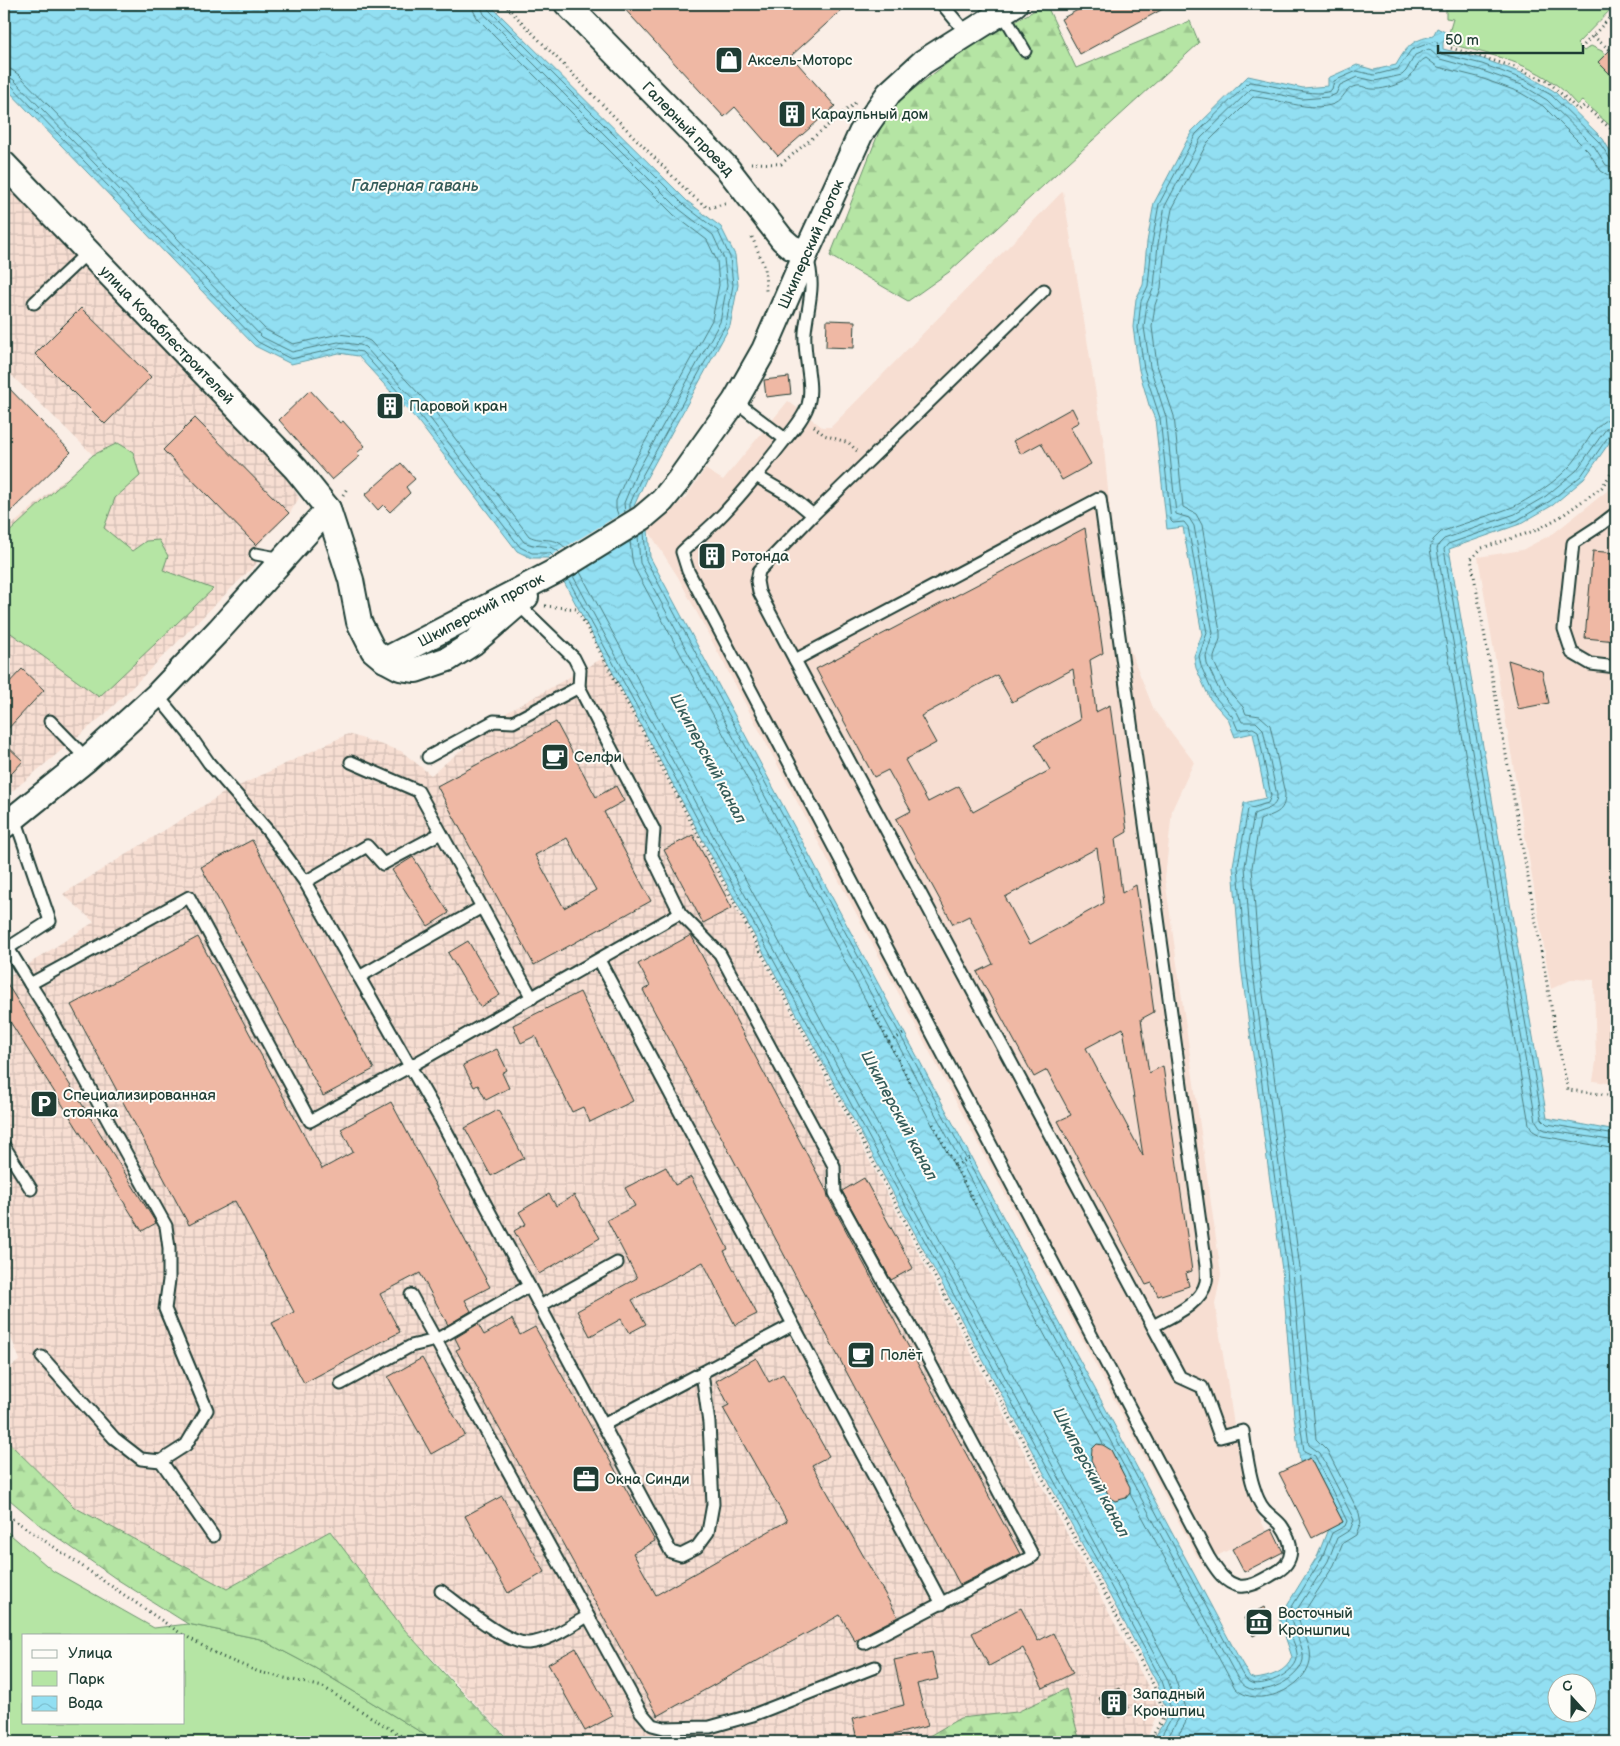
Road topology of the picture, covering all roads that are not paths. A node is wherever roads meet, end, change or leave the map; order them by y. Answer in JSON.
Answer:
{"nodes":[{"id":1,"x":567,"y":4,"type":"edge"},
{"id":2,"x":942,"y":4,"type":"edge"},
{"id":3,"x":1009,"y":8,"type":"edge"},
{"id":4,"x":967,"y":34,"type":"junction"},
{"id":5,"x":1025,"y":51,"type":"dead end"},
{"id":6,"x":4,"y":164,"type":"edge"},
{"id":7,"x":88,"y":252,"type":"junction"},
{"id":8,"x":806,"y":253,"type":"junction"},
{"id":9,"x":1044,"y":290,"type":"dead end"},
{"id":10,"x":34,"y":303,"type":"dead end"},
{"id":11,"x":735,"y":401,"type":"junction"},
{"id":12,"x":785,"y":439,"type":"junction"},
{"id":13,"x":756,"y":476,"type":"junction"},
{"id":14,"x":336,"y":502,"type":"junction"},
{"id":15,"x":1616,"y":513,"type":"edge"},
{"id":16,"x":813,"y":515,"type":"junction"},
{"id":17,"x":256,"y":554,"type":"dead end"},
{"id":18,"x":279,"y":563,"type":"junction"},
{"id":19,"x":556,"y":571,"type":"junction"},
{"id":20,"x":518,"y":604,"type":"junction"},
{"id":21,"x":385,"y":660,"type":"junction"},
{"id":22,"x":795,"y":660,"type":"junction"},
{"id":23,"x":1616,"y":667,"type":"edge"},
{"id":24,"x":579,"y":687,"type":"junction"},
{"id":25,"x":157,"y":695,"type":"junction"},
{"id":26,"x":50,"y":721,"type":"dead end"},
{"id":27,"x":428,"y":757,"type":"dead end"},
{"id":28,"x":86,"y":759,"type":"junction"},
{"id":29,"x":352,"y":762,"type":"dead end"},
{"id":30,"x":9,"y":822,"type":"edge"},
{"id":31,"x":441,"y":832,"type":"junction"},
{"id":32,"x":305,"y":882,"type":"junction"},
{"id":33,"x":482,"y":907,"type":"junction"},
{"id":34,"x":680,"y":913,"type":"junction"},
{"id":35,"x":6,"y":949,"type":"edge"},
{"id":36,"x":599,"y":960,"type":"junction"},
{"id":37,"x":359,"y":976,"type":"junction"},
{"id":38,"x":30,"y":984,"type":"junction"},
{"id":39,"x":532,"y":998,"type":"junction"},
{"id":40,"x":1616,"y":1023,"type":"edge"},
{"id":41,"x":1616,"y":1036,"type":"edge"},
{"id":42,"x":411,"y":1066,"type":"junction"},
{"id":43,"x":4,"y":1146,"type":"edge"},
{"id":44,"x":31,"y":1189,"type":"dead end"},
{"id":45,"x":617,"y":1263,"type":"dead end"},
{"id":46,"x":529,"y":1286,"type":"junction"},
{"id":47,"x":411,"y":1294,"type":"dead end"},
{"id":48,"x":540,"y":1306,"type":"junction"},
{"id":49,"x":792,"y":1325,"type":"junction"},
{"id":50,"x":1153,"y":1326,"type":"junction"},
{"id":51,"x":436,"y":1340,"type":"junction"},
{"id":52,"x":42,"y":1357,"type":"dead end"},
{"id":53,"x":702,"y":1373,"type":"junction"},
{"id":54,"x":341,"y":1384,"type":"dead end"},
{"id":55,"x":603,"y":1425,"type":"junction"},
{"id":56,"x":161,"y":1461,"type":"junction"},
{"id":57,"x":213,"y":1536,"type":"dead end"},
{"id":58,"x":441,"y":1591,"type":"dead end"},
{"id":59,"x":942,"y":1604,"type":"junction"},
{"id":60,"x":588,"y":1616,"type":"junction"},
{"id":61,"x":864,"y":1642,"type":"dead end"},
{"id":62,"x":875,"y":1667,"type":"dead end"}],
"edges":[{"from":1,"to":8,"type":"street","name":"Галерный проезд"},
{"from":2,"to":4,"type":"lane"},
{"from":3,"to":4,"type":"street","name":"Шкиперский проток"},
{"from":3,"to":5,"type":"lane"},
{"from":4,"to":8,"type":"street","name":"Шкиперский проток"},
{"from":6,"to":7,"type":"street","name":"улица Кораблестроителей"},
{"from":7,"to":10,"type":"lane"},
{"from":7,"to":14,"type":"street","name":"улица Кораблестроителей"},
{"from":8,"to":11,"type":"street","name":"Шкиперский проток"},
{"from":8,"to":12,"type":"lane"},
{"from":9,"to":16,"type":"lane"},
{"from":11,"to":12,"type":"lane"},
{"from":11,"to":19,"type":"street","name":"Шкиперский проток"},
{"from":12,"to":13,"type":"lane"},
{"from":13,"to":16,"type":"lane"},
{"from":13,"to":50,"type":"lane"},
{"from":14,"to":18,"type":"street"},
{"from":14,"to":21,"type":"street"},
{"from":15,"to":23,"type":"lane"},
{"from":16,"to":22,"type":"lane"},
{"from":17,"to":18,"type":"lane"},
{"from":18,"to":25,"type":"street"},
{"from":19,"to":20,"type":"street","name":"Шкиперский проток"},
{"from":19,"to":21,"type":"street","name":"Шкиперский проток"},
{"from":20,"to":21,"type":"street","name":"Шкиперский проток"},
{"from":20,"to":24,"type":"lane"},
{"from":22,"to":50,"type":"lane"},
{"from":22,"to":50,"type":"lane"},
{"from":24,"to":27,"type":"lane"},
{"from":24,"to":34,"type":"lane"},
{"from":25,"to":28,"type":"street"},
{"from":25,"to":32,"type":"lane"},
{"from":26,"to":28,"type":"lane"},
{"from":28,"to":30,"type":"street"},
{"from":29,"to":31,"type":"lane"},
{"from":30,"to":35,"type":"lane"},
{"from":31,"to":32,"type":"lane"},
{"from":31,"to":33,"type":"lane"},
{"from":32,"to":37,"type":"lane"},
{"from":33,"to":37,"type":"lane"},
{"from":33,"to":39,"type":"lane"},
{"from":34,"to":36,"type":"lane"},
{"from":34,"to":59,"type":"lane"},
{"from":35,"to":38,"type":"lane"},
{"from":36,"to":39,"type":"lane"},
{"from":36,"to":49,"type":"lane"},
{"from":37,"to":42,"type":"lane"},
{"from":38,"to":42,"type":"lane"},
{"from":38,"to":56,"type":"lane"},
{"from":39,"to":42,"type":"lane"},
{"from":40,"to":41,"type":"lane"},
{"from":42,"to":46,"type":"lane"},
{"from":43,"to":44,"type":"lane"},
{"from":45,"to":48,"type":"lane"},
{"from":46,"to":48,"type":"lane"},
{"from":46,"to":51,"type":"lane"},
{"from":47,"to":51,"type":"lane"},
{"from":48,"to":55,"type":"lane"},
{"from":49,"to":53,"type":"lane"},
{"from":49,"to":59,"type":"lane"},
{"from":51,"to":54,"type":"lane"},
{"from":51,"to":60,"type":"lane"},
{"from":52,"to":56,"type":"lane"},
{"from":53,"to":55,"type":"lane"},
{"from":53,"to":55,"type":"lane"},
{"from":56,"to":57,"type":"lane"},
{"from":58,"to":60,"type":"lane"},
{"from":59,"to":61,"type":"lane"},
{"from":60,"to":62,"type":"lane"}]}
